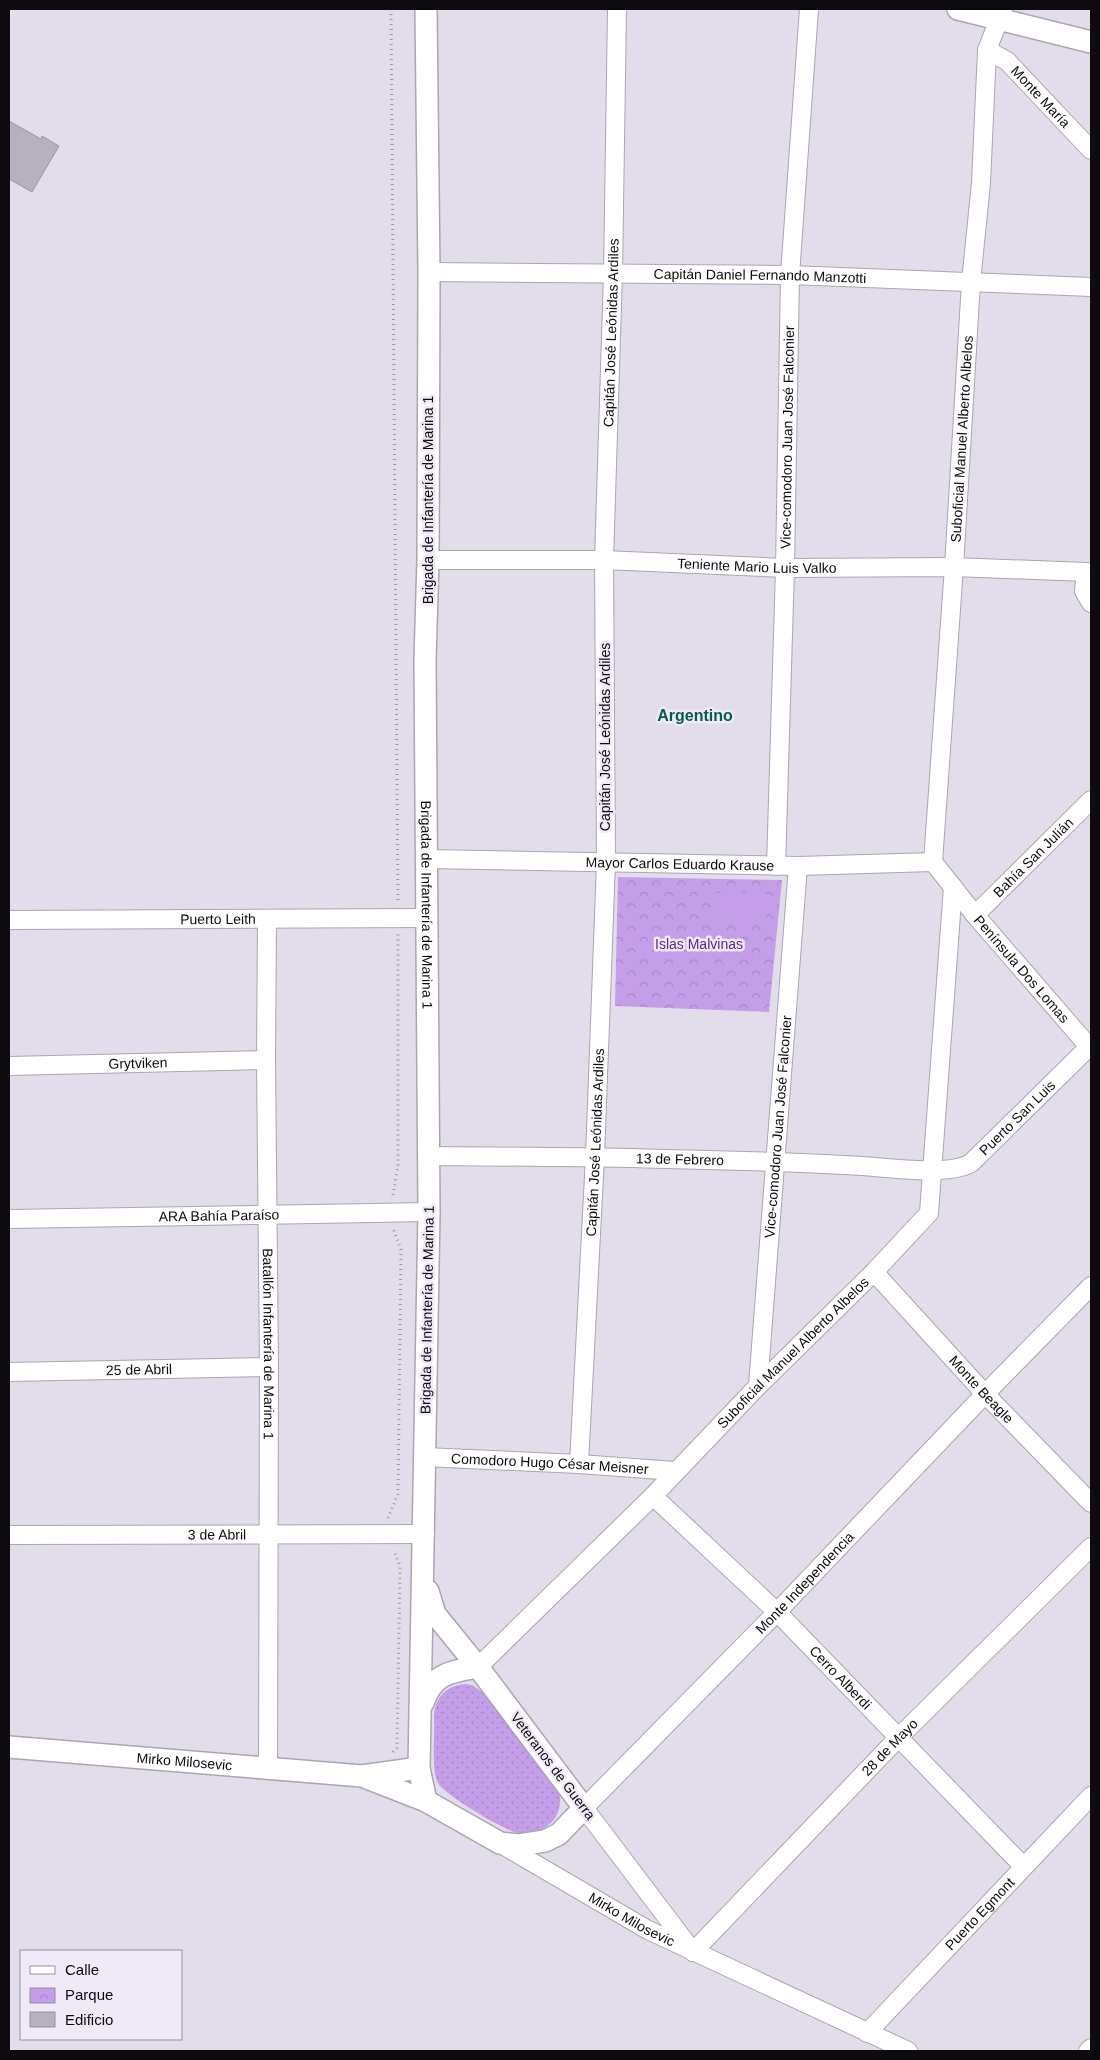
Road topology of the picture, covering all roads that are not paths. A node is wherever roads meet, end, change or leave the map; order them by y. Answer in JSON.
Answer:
{"nodes":[{"id":1,"x":426,"y":9,"type":"edge"},
{"id":2,"x":617,"y":9,"type":"edge"},
{"id":3,"x":809,"y":9,"type":"edge"},
{"id":4,"x":958,"y":9,"type":"edge"},
{"id":5,"x":1002,"y":14,"type":"edge"},
{"id":6,"x":1091,"y":42,"type":"edge"},
{"id":7,"x":987,"y":50,"type":"junction"},
{"id":8,"x":1091,"y":150,"type":"edge"},
{"id":9,"x":429,"y":272,"type":"junction"},
{"id":10,"x":613,"y":274,"type":"junction"},
{"id":11,"x":790,"y":275,"type":"junction"},
{"id":12,"x":971,"y":282,"type":"junction"},
{"id":13,"x":1091,"y":286,"type":"edge"},
{"id":14,"x":428,"y":560,"type":"junction"},
{"id":15,"x":604,"y":560,"type":"junction"},
{"id":16,"x":954,"y":567,"type":"junction"},
{"id":17,"x":785,"y":568,"type":"junction"},
{"id":18,"x":1088,"y":569,"type":"edge"},
{"id":19,"x":1091,"y":603,"type":"edge"},
{"id":20,"x":1091,"y":800,"type":"edge"},
{"id":21,"x":426,"y":858,"type":"junction"},
{"id":22,"x":606,"y":862,"type":"junction"},
{"id":23,"x":933,"y":862,"type":"junction"},
{"id":24,"x":776,"y":866,"type":"junction"},
{"id":25,"x":798,"y":866,"type":"junction"},
{"id":26,"x":953,"y":886,"type":"junction"},
{"id":27,"x":976,"y":915,"type":"junction"},
{"id":28,"x":426,"y":918,"type":"junction"},
{"id":29,"x":9,"y":920,"type":"edge"},
{"id":30,"x":267,"y":920,"type":"junction"},
{"id":31,"x":1091,"y":1047,"type":"edge"},
{"id":32,"x":266,"y":1060,"type":"junction"},
{"id":33,"x":9,"y":1066,"type":"edge"},
{"id":34,"x":428,"y":1156,"type":"junction"},
{"id":35,"x":595,"y":1158,"type":"junction"},
{"id":36,"x":774,"y":1161,"type":"junction"},
{"id":37,"x":932,"y":1170,"type":"junction"},
{"id":38,"x":429,"y":1212,"type":"junction"},
{"id":39,"x":268,"y":1214,"type":"junction"},
{"id":40,"x":9,"y":1219,"type":"edge"},
{"id":41,"x":874,"y":1272,"type":"junction"},
{"id":42,"x":1091,"y":1286,"type":"edge"},
{"id":43,"x":269,"y":1367,"type":"junction"},
{"id":44,"x":9,"y":1372,"type":"edge"},
{"id":45,"x":758,"y":1386,"type":"junction"},
{"id":46,"x":986,"y":1394,"type":"junction"},
{"id":47,"x":424,"y":1457,"type":"junction"},
{"id":48,"x":578,"y":1464,"type":"junction"},
{"id":49,"x":675,"y":1471,"type":"junction"},
{"id":50,"x":654,"y":1496,"type":"junction"},
{"id":51,"x":1091,"y":1503,"type":"edge"},
{"id":52,"x":268,"y":1534,"type":"junction"},
{"id":53,"x":425,"y":1534,"type":"junction"},
{"id":54,"x":9,"y":1535,"type":"edge"},
{"id":55,"x":1091,"y":1547,"type":"edge"},
{"id":56,"x":424,"y":1577,"type":"junction"},
{"id":57,"x":777,"y":1612,"type":"junction"},
{"id":58,"x":478,"y":1667,"type":"junction"},
{"id":59,"x":421,"y":1708,"type":"junction"},
{"id":60,"x":898,"y":1738,"type":"junction"},
{"id":61,"x":9,"y":1747,"type":"edge"},
{"id":62,"x":268,"y":1768,"type":"junction"},
{"id":63,"x":420,"y":1768,"type":"junction"},
{"id":64,"x":362,"y":1776,"type":"junction"},
{"id":65,"x":1091,"y":1796,"type":"edge"},
{"id":66,"x":426,"y":1801,"type":"junction"},
{"id":67,"x":584,"y":1808,"type":"junction"},
{"id":68,"x":500,"y":1843,"type":"junction"},
{"id":69,"x":1024,"y":1866,"type":"junction"},
{"id":70,"x":693,"y":1952,"type":"junction"},
{"id":71,"x":867,"y":2033,"type":"junction"},
{"id":72,"x":1091,"y":2048,"type":"edge"},
{"id":73,"x":908,"y":2051,"type":"edge"},
{"id":74,"x":1088,"y":2051,"type":"edge"}],
"edges":[{"from":1,"to":9,"type":"street","name":"Brigada de Infantería de Marina 1"},
{"from":2,"to":10,"type":"street","name":"Capitán José Leónidas Ardiles"},
{"from":3,"to":11,"type":"street","name":"Vice-comodoro Juan José Falconier"},
{"from":4,"to":5,"type":"street"},
{"from":5,"to":6,"type":"street"},
{"from":5,"to":7,"type":"street","name":"Suboficial Manuel Alberto Albelos"},
{"from":7,"to":8,"type":"street","name":"Monte María"},
{"from":7,"to":12,"type":"street","name":"Suboficial Manuel Alberto Albelos"},
{"from":9,"to":10,"type":"street","name":"Capitán Daniel Fernando Manzotti"},
{"from":9,"to":14,"type":"street","name":"Brigada de Infantería de Marina 1"},
{"from":10,"to":11,"type":"street","name":"Capitán Daniel Fernando Manzotti"},
{"from":10,"to":15,"type":"street","name":"Capitán José Leónidas Ardiles"},
{"from":11,"to":12,"type":"street","name":"Capitán Daniel Fernando Manzotti"},
{"from":11,"to":17,"type":"street","name":"Vice-comodoro Juan José Falconier"},
{"from":12,"to":13,"type":"street","name":"Capitán Daniel Fernando Manzotti"},
{"from":12,"to":16,"type":"street","name":"Suboficial Manuel Alberto Albelos"},
{"from":14,"to":15,"type":"street","name":"Teniente Mario Luis Valko"},
{"from":14,"to":21,"type":"street","name":"Brigada de Infantería de Marina 1"},
{"from":15,"to":17,"type":"street","name":"Teniente Mario Luis Valko"},
{"from":15,"to":22,"type":"street","name":"Capitán José Leónidas Ardiles"},
{"from":16,"to":17,"type":"street","name":"Teniente Mario Luis Valko"},
{"from":16,"to":18,"type":"street","name":"Teniente Mario Luis Valko"},
{"from":16,"to":23,"type":"street","name":"Suboficial Manuel Alberto Albelos"},
{"from":17,"to":24,"type":"street","name":"Vice-comodoro Juan José Falconier"},
{"from":18,"to":19,"type":"street"},
{"from":20,"to":27,"type":"street","name":"Bahía San Julián"},
{"from":21,"to":22,"type":"street","name":"Mayor Carlos Eduardo Krause"},
{"from":21,"to":28,"type":"street","name":"Brigada de Infantería de Marina 1"},
{"from":22,"to":24,"type":"street","name":"Mayor Carlos Eduardo Krause"},
{"from":22,"to":35,"type":"street","name":"Capitán José Leónidas Ardiles"},
{"from":23,"to":25,"type":"street","name":"Mayor Carlos Eduardo Krause"},
{"from":23,"to":26,"type":"street","name":"Península Dos Lomas"},
{"from":24,"to":25,"type":"street","name":"Mayor Carlos Eduardo Krause"},
{"from":25,"to":36,"type":"street","name":"Vice-comodoro Juan José Falconier"},
{"from":26,"to":27,"type":"street","name":"Península Dos Lomas"},
{"from":26,"to":37,"type":"street","name":"Suboficial Manuel Alberto Albelos"},
{"from":27,"to":31,"type":"street","name":"Península Dos Lomas"},
{"from":28,"to":30,"type":"street","name":"Puerto Leith"},
{"from":28,"to":34,"type":"street","name":"Brigada de Infantería de Marina 1"},
{"from":29,"to":30,"type":"street","name":"Puerto Leith"},
{"from":30,"to":32,"type":"street","name":"Batallón Infantería de Marina 1"},
{"from":31,"to":37,"type":"street","name":"Puerto San Luis"},
{"from":32,"to":33,"type":"street","name":"Grytviken"},
{"from":32,"to":39,"type":"street","name":"Batallón Infantería de Marina 1"},
{"from":34,"to":35,"type":"street","name":"13 de Febrero"},
{"from":34,"to":38,"type":"street","name":"Brigada de Infantería de Marina 1"},
{"from":35,"to":36,"type":"street","name":"13 de Febrero"},
{"from":35,"to":48,"type":"street","name":"Capitán José Leónidas Ardiles"},
{"from":36,"to":37,"type":"street","name":"13 de Febrero"},
{"from":36,"to":45,"type":"street","name":"Vice-comodoro Juan José Falconier"},
{"from":37,"to":41,"type":"street","name":"Suboficial Manuel Alberto Albelos"},
{"from":38,"to":39,"type":"street","name":"ARA Bahía Paraíso"},
{"from":38,"to":47,"type":"street","name":"Brigada de Infantería de Marina 1"},
{"from":39,"to":40,"type":"street","name":"ARA Bahía Paraíso"},
{"from":39,"to":43,"type":"street","name":"Batallón Infantería de Marina 1"},
{"from":41,"to":45,"type":"street","name":"Suboficial Manuel Alberto Albelos"},
{"from":41,"to":46,"type":"street","name":"Monte Beagle"},
{"from":42,"to":46,"type":"street","name":"Monte Independencia"},
{"from":43,"to":44,"type":"street","name":"25 de Abril"},
{"from":43,"to":52,"type":"street","name":"Batallón Infantería de Marina 1"},
{"from":45,"to":49,"type":"street","name":"Suboficial Manuel Alberto Albelos"},
{"from":46,"to":51,"type":"street","name":"Monte Beagle"},
{"from":46,"to":57,"type":"street","name":"Monte Independencia"},
{"from":47,"to":48,"type":"street","name":"Comodoro Hugo César Meisner"},
{"from":47,"to":53,"type":"street","name":"Brigada de Infantería de Marina 1"},
{"from":48,"to":49,"type":"street","name":"Comodoro Hugo César Meisner"},
{"from":49,"to":50,"type":"street","name":"Suboficial Manuel Alberto Albelos"},
{"from":50,"to":57,"type":"street","name":"Cerro Alberdi"},
{"from":50,"to":58,"type":"street","name":"Suboficial Manuel Alberto Albelos"},
{"from":52,"to":53,"type":"street","name":"3 de Abril"},
{"from":52,"to":54,"type":"street","name":"3 de Abril"},
{"from":52,"to":62,"type":"street","name":"Batallón Infantería de Marina 1"},
{"from":53,"to":56,"type":"street","name":"Brigada de Infantería de Marina 1"},
{"from":55,"to":60,"type":"street","name":"28 de Mayo"},
{"from":56,"to":58,"type":"street","name":"Veteranos de Guerra"},
{"from":56,"to":59,"type":"street","name":"Brigada de Infantería de Marina 1"},
{"from":57,"to":60,"type":"street","name":"Cerro Alberdi"},
{"from":57,"to":67,"type":"street","name":"Monte Independencia"},
{"from":58,"to":59,"type":"street"},
{"from":58,"to":67,"type":"street","name":"Veteranos de Guerra"},
{"from":59,"to":63,"type":"street","name":"Brigada de Infantería de Marina 1"},
{"from":60,"to":69,"type":"street","name":"Cerro Alberdi"},
{"from":60,"to":70,"type":"street","name":"28 de Mayo"},
{"from":61,"to":62,"type":"street","name":"Mirko Milosevic"},
{"from":62,"to":64,"type":"street","name":"Mirko Milosevic"},
{"from":63,"to":64,"type":"street","name":"Mirko Milosevic"},
{"from":63,"to":66,"type":"street","name":"Brigada de Infantería de Marina 1"},
{"from":64,"to":66,"type":"street","name":"Mirko Milosevic"},
{"from":65,"to":69,"type":"street","name":"Puerto Egmont"},
{"from":66,"to":68,"type":"street","name":"Mirko Milosevic"},
{"from":67,"to":68,"type":"street","name":"Monte Independencia"},
{"from":67,"to":70,"type":"street","name":"Veteranos de Guerra"},
{"from":68,"to":70,"type":"street","name":"Mirko Milosevic"},
{"from":69,"to":71,"type":"street","name":"Puerto Egmont"},
{"from":70,"to":71,"type":"street","name":"Mirko Milosevic"},
{"from":71,"to":73,"type":"street","name":"Mirko Milosevic"},
{"from":72,"to":74,"type":"street"}]}
